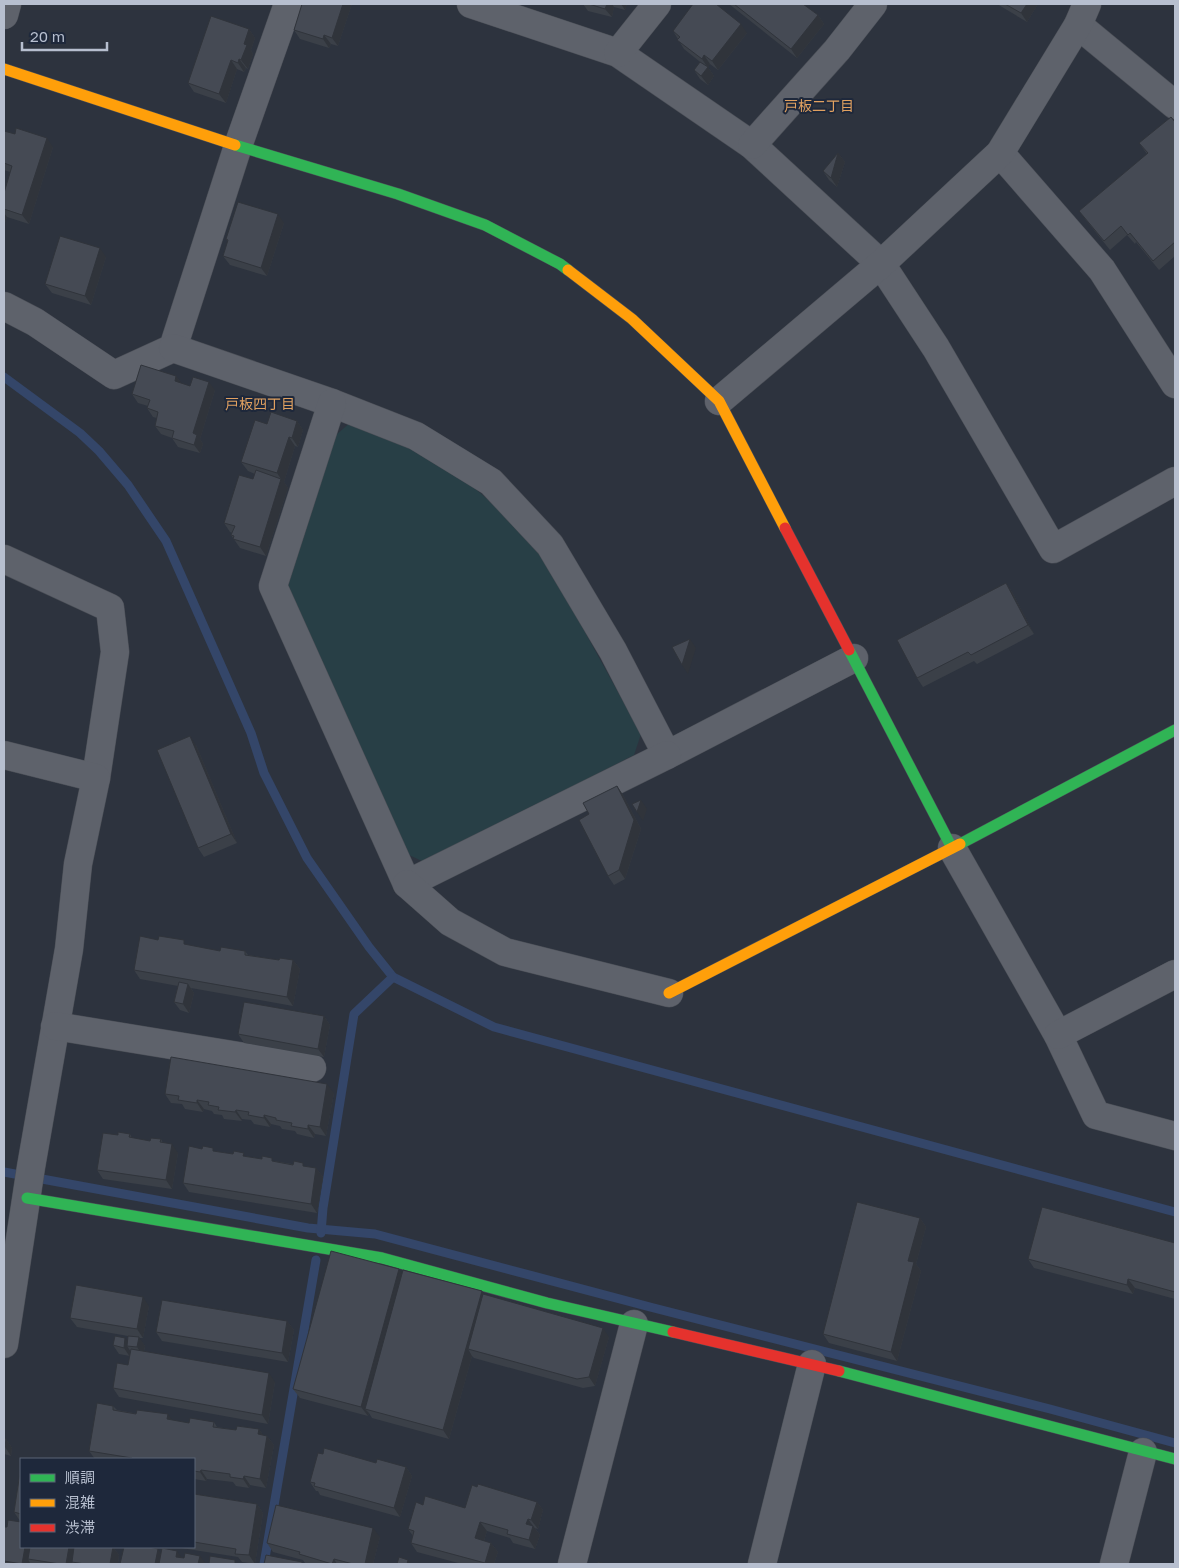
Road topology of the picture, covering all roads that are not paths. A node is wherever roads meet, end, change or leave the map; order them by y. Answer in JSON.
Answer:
{"nodes":[{"id":1,"x":7,"y":4,"type":"edge"},
{"id":2,"x":288,"y":4,"type":"edge"},
{"id":3,"x":471,"y":4,"type":"edge"},
{"id":4,"x":657,"y":4,"type":"edge"},
{"id":5,"x":873,"y":4,"type":"edge"},
{"id":6,"x":1082,"y":14,"type":"edge"},
{"id":7,"x":4,"y":15,"type":"edge"},
{"id":8,"x":618,"y":53,"type":"junction"},
{"id":9,"x":4,"y":69,"type":"edge"},
{"id":10,"x":1175,"y":105,"type":"edge"},
{"id":11,"x":752,"y":145,"type":"junction"},
{"id":12,"x":238,"y":146,"type":"junction"},
{"id":13,"x":1000,"y":153,"type":"junction"},
{"id":14,"x":881,"y":264,"type":"junction"},
{"id":15,"x":4,"y":306,"type":"edge"},
{"id":16,"x":173,"y":348,"type":"junction"},
{"id":17,"x":1175,"y":384,"type":"edge"},
{"id":18,"x":719,"y":401,"type":"junction"},
{"id":19,"x":332,"y":403,"type":"junction"},
{"id":20,"x":1175,"y":481,"type":"edge"},
{"id":21,"x":4,"y":559,"type":"edge"},
{"id":22,"x":854,"y":658,"type":"junction"},
{"id":23,"x":1175,"y":730,"type":"edge"},
{"id":24,"x":4,"y":755,"type":"edge"},
{"id":25,"x":668,"y":755,"type":"junction"},
{"id":26,"x":96,"y":778,"type":"junction"},
{"id":27,"x":952,"y":848,"type":"junction"},
{"id":28,"x":407,"y":884,"type":"junction"},
{"id":29,"x":1175,"y":974,"type":"edge"},
{"id":30,"x":669,"y":993,"type":"joint"},
{"id":31,"x":55,"y":1026,"type":"junction"},
{"id":32,"x":1058,"y":1035,"type":"junction"},
{"id":33,"x":312,"y":1068,"type":"dead end"},
{"id":34,"x":1175,"y":1136,"type":"edge"},
{"id":35,"x":29,"y":1183,"type":"junction"},
{"id":36,"x":634,"y":1324,"type":"junction"},
{"id":37,"x":4,"y":1344,"type":"edge"},
{"id":38,"x":812,"y":1364,"type":"junction"},
{"id":39,"x":1143,"y":1452,"type":"junction"},
{"id":40,"x":1175,"y":1460,"type":"edge"},
{"id":41,"x":572,"y":1564,"type":"edge"},
{"id":42,"x":762,"y":1564,"type":"edge"},
{"id":43,"x":1114,"y":1564,"type":"edge"}],
"edges":[{"from":1,"to":7,"type":"street"},
{"from":2,"to":12,"type":"street"},
{"from":3,"to":8,"type":"street"},
{"from":4,"to":8,"type":"street"},
{"from":5,"to":11,"type":"street"},
{"from":6,"to":10,"type":"street"},
{"from":6,"to":13,"type":"street"},
{"from":8,"to":11,"type":"street"},
{"from":9,"to":12,"type":"street"},
{"from":11,"to":14,"type":"street"},
{"from":12,"to":16,"type":"street"},
{"from":12,"to":18,"type":"street"},
{"from":13,"to":14,"type":"street"},
{"from":13,"to":17,"type":"street"},
{"from":14,"to":18,"type":"street"},
{"from":14,"to":20,"type":"street"},
{"from":15,"to":16,"type":"street"},
{"from":16,"to":19,"type":"street"},
{"from":18,"to":22,"type":"street"},
{"from":19,"to":25,"type":"street"},
{"from":19,"to":28,"type":"street"},
{"from":21,"to":26,"type":"street"},
{"from":22,"to":25,"type":"street"},
{"from":22,"to":27,"type":"street"},
{"from":23,"to":27,"type":"street"},
{"from":24,"to":26,"type":"street"},
{"from":25,"to":28,"type":"street"},
{"from":26,"to":31,"type":"street"},
{"from":27,"to":30,"type":"street"},
{"from":27,"to":32,"type":"street"},
{"from":28,"to":30,"type":"street"},
{"from":29,"to":32,"type":"street"},
{"from":31,"to":33,"type":"street"},
{"from":31,"to":35,"type":"street"},
{"from":32,"to":34,"type":"street"},
{"from":35,"to":36,"type":"street"},
{"from":35,"to":37,"type":"street"},
{"from":36,"to":38,"type":"street"},
{"from":36,"to":41,"type":"street"},
{"from":38,"to":39,"type":"street"},
{"from":38,"to":42,"type":"street"},
{"from":39,"to":40,"type":"street"},
{"from":39,"to":43,"type":"street"}]}
